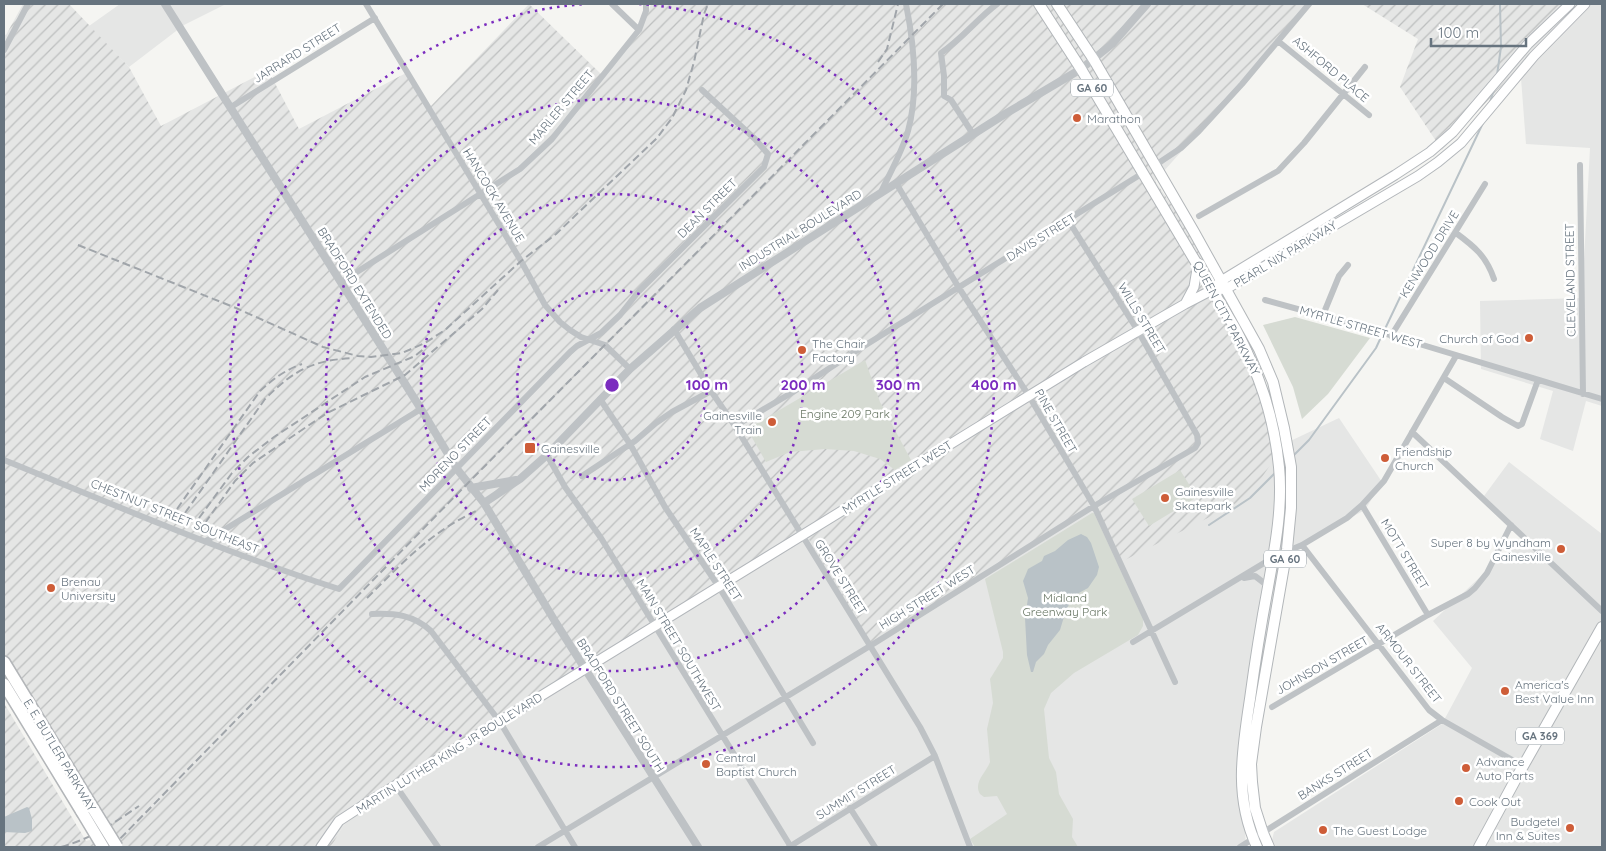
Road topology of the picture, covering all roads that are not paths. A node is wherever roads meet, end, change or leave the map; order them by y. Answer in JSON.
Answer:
{"nodes":[{"id":1,"x":28,"y":4,"type":"edge"},
{"id":2,"x":165,"y":4,"type":"edge"},
{"id":3,"x":366,"y":4,"type":"edge"},
{"id":4,"x":612,"y":4,"type":"edge"},
{"id":5,"x":646,"y":4,"type":"edge"},
{"id":6,"x":906,"y":4,"type":"edge"},
{"id":7,"x":997,"y":4,"type":"edge"},
{"id":8,"x":1039,"y":4,"type":"edge"},
{"id":9,"x":1057,"y":4,"type":"edge"},
{"id":10,"x":1147,"y":4,"type":"edge"},
{"id":11,"x":1309,"y":4,"type":"edge"},
{"id":12,"x":1570,"y":4,"type":"edge"},
{"id":13,"x":1585,"y":4,"type":"edge"},
{"id":14,"x":375,"y":18,"type":"junction"},
{"id":15,"x":639,"y":30,"type":"junction"},
{"id":16,"x":1278,"y":41,"type":"junction"},
{"id":17,"x":4,"y":50,"type":"edge"},
{"id":18,"x":1094,"y":60,"type":"junction"},
{"id":19,"x":1365,"y":67,"type":"dead end"},
{"id":20,"x":1081,"y":69,"type":"junction"},
{"id":21,"x":702,"y":90,"type":"dead end"},
{"id":22,"x":1342,"y":94,"type":"junction"},
{"id":23,"x":231,"y":107,"type":"junction"},
{"id":24,"x":1369,"y":115,"type":"dead end"},
{"id":25,"x":973,"y":134,"type":"junction"},
{"id":26,"x":1580,"y":165,"type":"dead end"},
{"id":27,"x":1154,"y":166,"type":"junction"},
{"id":28,"x":1143,"y":173,"type":"junction"},
{"id":29,"x":896,"y":183,"type":"junction"},
{"id":30,"x":1485,"y":184,"type":"dead end"},
{"id":31,"x":881,"y":192,"type":"junction"},
{"id":32,"x":480,"y":195,"type":"junction"},
{"id":33,"x":1199,"y":216,"type":"dead end"},
{"id":34,"x":1068,"y":220,"type":"junction"},
{"id":35,"x":1456,"y":233,"type":"junction"},
{"id":36,"x":1198,"y":263,"type":"junction"},
{"id":37,"x":1348,"y":265,"type":"dead end"},
{"id":38,"x":1494,"y":279,"type":"dead end"},
{"id":39,"x":341,"y":282,"type":"junction"},
{"id":40,"x":1224,"y":285,"type":"junction"},
{"id":41,"x":959,"y":288,"type":"junction"},
{"id":42,"x":1212,"y":290,"type":"junction"},
{"id":43,"x":1265,"y":300,"type":"dead end"},
{"id":44,"x":1185,"y":304,"type":"junction"},
{"id":45,"x":1323,"y":315,"type":"junction"},
{"id":46,"x":674,"y":328,"type":"junction"},
{"id":47,"x":1138,"y":331,"type":"junction"},
{"id":48,"x":1391,"y":336,"type":"junction"},
{"id":49,"x":590,"y":339,"type":"junction"},
{"id":50,"x":1456,"y":356,"type":"junction"},
{"id":51,"x":630,"y":369,"type":"junction"},
{"id":52,"x":1444,"y":378,"type":"junction"},
{"id":53,"x":1538,"y":380,"type":"junction"},
{"id":54,"x":711,"y":391,"type":"junction"},
{"id":55,"x":1583,"y":394,"type":"junction"},
{"id":56,"x":1029,"y":396,"type":"junction"},
{"id":57,"x":600,"y":399,"type":"junction"},
{"id":58,"x":1602,"y":400,"type":"edge"},
{"id":59,"x":421,"y":409,"type":"junction"},
{"id":60,"x":735,"y":426,"type":"junction"},
{"id":61,"x":1193,"y":428,"type":"joint"},
{"id":62,"x":1412,"y":432,"type":"junction"},
{"id":63,"x":630,"y":444,"type":"junction"},
{"id":64,"x":547,"y":455,"type":"junction"},
{"id":65,"x":4,"y":460,"type":"edge"},
{"id":66,"x":457,"y":469,"type":"junction"},
{"id":67,"x":582,"y":476,"type":"dead end"},
{"id":68,"x":520,"y":479,"type":"junction"},
{"id":69,"x":471,"y":488,"type":"junction"},
{"id":70,"x":484,"y":503,"type":"junction"},
{"id":71,"x":1362,"y":505,"type":"junction"},
{"id":72,"x":1094,"y":506,"type":"junction"},
{"id":73,"x":1511,"y":526,"type":"junction"},
{"id":74,"x":802,"y":535,"type":"junction"},
{"id":75,"x":206,"y":541,"type":"junction"},
{"id":76,"x":1302,"y":545,"type":"junction"},
{"id":77,"x":1287,"y":551,"type":"junction"},
{"id":78,"x":1274,"y":558,"type":"junction"},
{"id":79,"x":527,"y":574,"type":"joint"},
{"id":80,"x":1241,"y":579,"type":"junction"},
{"id":81,"x":1268,"y":586,"type":"junction"},
{"id":82,"x":719,"y":587,"type":"junction"},
{"id":83,"x":339,"y":589,"type":"joint"},
{"id":84,"x":1602,"y":611,"type":"edge"},
{"id":85,"x":372,"y":614,"type":"dead end"},
{"id":86,"x":1428,"y":615,"type":"junction"},
{"id":87,"x":655,"y":626,"type":"junction"},
{"id":88,"x":1602,"y":627,"type":"edge"},
{"id":89,"x":1152,"y":631,"type":"junction"},
{"id":90,"x":1133,"y":642,"type":"dead end"},
{"id":91,"x":1380,"y":644,"type":"junction"},
{"id":92,"x":870,"y":646,"type":"junction"},
{"id":93,"x":4,"y":662,"type":"edge"},
{"id":94,"x":586,"y":669,"type":"junction"},
{"id":95,"x":1175,"y":682,"type":"dead end"},
{"id":96,"x":4,"y":684,"type":"edge"},
{"id":97,"x":785,"y":697,"type":"junction"},
{"id":98,"x":1272,"y":707,"type":"dead end"},
{"id":99,"x":1442,"y":720,"type":"junction"},
{"id":100,"x":500,"y":722,"type":"junction"},
{"id":101,"x":722,"y":736,"type":"junction"},
{"id":102,"x":813,"y":743,"type":"dead end"},
{"id":103,"x":935,"y":756,"type":"junction"},
{"id":104,"x":1523,"y":766,"type":"junction"},
{"id":105,"x":653,"y":778,"type":"junction"},
{"id":106,"x":396,"y":786,"type":"junction"},
{"id":107,"x":850,"y":808,"type":"junction"},
{"id":108,"x":86,"y":809,"type":"junction"},
{"id":109,"x":565,"y":831,"type":"junction"},
{"id":110,"x":1263,"y":833,"type":"junction"},
{"id":111,"x":1255,"y":843,"type":"edge"},
{"id":112,"x":103,"y":847,"type":"edge"},
{"id":113,"x":117,"y":847,"type":"edge"},
{"id":114,"x":321,"y":847,"type":"edge"},
{"id":115,"x":438,"y":847,"type":"edge"},
{"id":116,"x":538,"y":847,"type":"edge"},
{"id":117,"x":575,"y":847,"type":"edge"},
{"id":118,"x":698,"y":847,"type":"edge"},
{"id":119,"x":790,"y":847,"type":"edge"},
{"id":120,"x":875,"y":847,"type":"edge"},
{"id":121,"x":970,"y":847,"type":"edge"},
{"id":122,"x":1240,"y":847,"type":"edge"},
{"id":123,"x":1269,"y":847,"type":"edge"},
{"id":124,"x":1479,"y":847,"type":"edge"}],
"edges":[{"from":1,"to":17,"type":"street"},
{"from":2,"to":23,"type":"street","name":"BRADFORD EXTENDED"},
{"from":3,"to":14,"type":"street","name":"HANCOCK AVENUE"},
{"from":4,"to":15,"type":"street"},
{"from":5,"to":15,"type":"street","name":"MARLER STREET"},
{"from":6,"to":31,"type":"street"},
{"from":7,"to":25,"type":"street"},
{"from":8,"to":20,"type":"main road","name":"QUEEN CITY PARKWAY","number":"GA 60"},
{"from":9,"to":18,"type":"main road","name":"QUEEN CITY PARKWAY","number":"GA 60"},
{"from":10,"to":18,"type":"street","name":"INDUSTRIAL BOULEVARD"},
{"from":11,"to":16,"type":"street","name":"DAVIS STREET"},
{"from":12,"to":40,"type":"main road","name":"PEARL NIX PARKWAY"},
{"from":13,"to":40,"type":"main road","name":"PEARL NIX PARKWAY"},
{"from":14,"to":23,"type":"street","name":"JARRARD STREET"},
{"from":14,"to":32,"type":"street","name":"HANCOCK AVENUE"},
{"from":15,"to":32,"type":"street","name":"MARLER STREET"},
{"from":16,"to":22,"type":"street","name":"ASHFORD PLACE"},
{"from":16,"to":27,"type":"street","name":"DAVIS STREET"},
{"from":18,"to":20,"type":"street","name":"INDUSTRIAL BOULEVARD"},
{"from":18,"to":27,"type":"main road","name":"QUEEN CITY PARKWAY","number":"GA 60"},
{"from":19,"to":22,"type":"street"},
{"from":20,"to":25,"type":"street","name":"INDUSTRIAL BOULEVARD"},
{"from":20,"to":28,"type":"main road","name":"QUEEN CITY PARKWAY","number":"GA 60"},
{"from":21,"to":49,"type":"street","name":"DEAN STREET"},
{"from":22,"to":24,"type":"street","name":"ASHFORD PLACE"},
{"from":22,"to":33,"type":"street"},
{"from":23,"to":39,"type":"street","name":"BRADFORD EXTENDED"},
{"from":25,"to":29,"type":"street","name":"INDUSTRIAL BOULEVARD"},
{"from":26,"to":55,"type":"street","name":"CLEVELAND STREET"},
{"from":27,"to":28,"type":"main road","name":"DAVIS STREET"},
{"from":27,"to":40,"type":"main road","name":"QUEEN CITY PARKWAY","number":"GA 60"},
{"from":28,"to":34,"type":"street","name":"DAVIS STREET"},
{"from":28,"to":36,"type":"main road","name":"QUEEN CITY PARKWAY","number":"GA 60"},
{"from":29,"to":31,"type":"street","name":"INDUSTRIAL BOULEVARD"},
{"from":29,"to":41,"type":"street","name":"PINE STREET"},
{"from":30,"to":35,"type":"street","name":"KENWOOD DRIVE"},
{"from":31,"to":46,"type":"street","name":"INDUSTRIAL BOULEVARD"},
{"from":32,"to":39,"type":"street","name":"MARLER STREET"},
{"from":32,"to":49,"type":"street","name":"HANCOCK AVENUE"},
{"from":34,"to":41,"type":"street","name":"DAVIS STREET"},
{"from":34,"to":47,"type":"street","name":"WILLS STREET"},
{"from":35,"to":38,"type":"street"},
{"from":35,"to":48,"type":"street","name":"KENWOOD DRIVE"},
{"from":36,"to":42,"type":"main road","name":"QUEEN CITY PARKWAY","number":"GA 60"},
{"from":36,"to":44,"type":"main road"},
{"from":37,"to":45,"type":"street"},
{"from":39,"to":59,"type":"street","name":"BRADFORD EXTENDED"},
{"from":40,"to":42,"type":"main road","name":"PEARL NIX PARKWAY"},
{"from":40,"to":77,"type":"main road","name":"QUEEN CITY PARKWAY","number":"GA 60"},
{"from":41,"to":56,"type":"street","name":"PINE STREET"},
{"from":41,"to":60,"type":"street","name":"DAVIS STREET"},
{"from":42,"to":44,"type":"main road","name":"MYRTLE STREET WEST"},
{"from":42,"to":78,"type":"main road","name":"QUEEN CITY PARKWAY","number":"GA 60"},
{"from":43,"to":45,"type":"street","name":"MYRTLE STREET WEST"},
{"from":44,"to":47,"type":"main road","name":"MYRTLE STREET WEST"},
{"from":45,"to":48,"type":"street","name":"MYRTLE STREET WEST"},
{"from":46,"to":51,"type":"street","name":"INDUSTRIAL BOULEVARD"},
{"from":46,"to":54,"type":"street","name":"GROVE STREET"},
{"from":47,"to":56,"type":"main road","name":"MYRTLE STREET WEST"},
{"from":47,"to":61,"type":"street","name":"WILLS STREET"},
{"from":48,"to":50,"type":"street","name":"MYRTLE STREET WEST"},
{"from":49,"to":51,"type":"street","name":"HANCOCK AVENUE"},
{"from":49,"to":66,"type":"street","name":"MORENO STREET"},
{"from":50,"to":52,"type":"street"},
{"from":50,"to":53,"type":"street","name":"MYRTLE STREET WEST"},
{"from":51,"to":57,"type":"street","name":"INDUSTRIAL BOULEVARD"},
{"from":52,"to":53,"type":"street"},
{"from":52,"to":62,"type":"street"},
{"from":53,"to":55,"type":"street","name":"MYRTLE STREET WEST"},
{"from":54,"to":60,"type":"street","name":"GROVE STREET"},
{"from":54,"to":63,"type":"street"},
{"from":55,"to":58,"type":"street","name":"MYRTLE STREET WEST"},
{"from":56,"to":72,"type":"street","name":"PINE STREET"},
{"from":56,"to":74,"type":"main road","name":"MYRTLE STREET WEST"},
{"from":57,"to":63,"type":"street","name":"MAPLE STREET"},
{"from":57,"to":64,"type":"street","name":"INDUSTRIAL BOULEVARD"},
{"from":59,"to":66,"type":"street","name":"BRADFORD EXTENDED"},
{"from":59,"to":75,"type":"street"},
{"from":60,"to":74,"type":"street","name":"GROVE STREET"},
{"from":61,"to":72,"type":"street","name":"HIGH STREET WEST"},
{"from":62,"to":71,"type":"street"},
{"from":62,"to":73,"type":"street"},
{"from":63,"to":67,"type":"street"},
{"from":63,"to":82,"type":"street","name":"MAPLE STREET"},
{"from":64,"to":68,"type":"street","name":"INDUSTRIAL BOULEVARD"},
{"from":64,"to":87,"type":"street","name":"MAIN STREET SOUTHWEST"},
{"from":65,"to":75,"type":"street","name":"CHESTNUT STREET SOUTHEAST"},
{"from":66,"to":69,"type":"street","name":"BRADFORD EXTENDED"},
{"from":66,"to":83,"type":"street","name":"MORENO STREET"},
{"from":68,"to":69,"type":"street"},
{"from":68,"to":70,"type":"street","name":"INDUSTRIAL BOULEVARD"},
{"from":69,"to":70,"type":"street","name":"BRADFORD EXTENDED"},
{"from":70,"to":79,"type":"street","name":"BRADFORD EXTENDED"},
{"from":71,"to":76,"type":"street"},
{"from":71,"to":86,"type":"street","name":"MOTT STREET"},
{"from":72,"to":89,"type":"street","name":"PINE STREET"},
{"from":72,"to":92,"type":"street","name":"HIGH STREET WEST"},
{"from":73,"to":84,"type":"street"},
{"from":73,"to":86,"type":"street","name":"JOHNSON STREET"},
{"from":74,"to":82,"type":"main road","name":"MYRTLE STREET WEST"},
{"from":74,"to":92,"type":"street","name":"GROVE STREET"},
{"from":75,"to":83,"type":"street","name":"CHESTNUT STREET SOUTHEAST"},
{"from":76,"to":77,"type":"street"},
{"from":76,"to":91,"type":"street","name":"ARMOUR STREET"},
{"from":77,"to":78,"type":"street"},
{"from":77,"to":110,"type":"main road","name":"QUEEN CITY PARKWAY","number":"GA 60"},
{"from":78,"to":80,"type":"street"},
{"from":78,"to":81,"type":"main road","name":"QUEEN CITY PARKWAY","number":"GA 60"},
{"from":79,"to":94,"type":"street","name":"BRADFORD STREET SOUTH"},
{"from":80,"to":81,"type":"street"},
{"from":80,"to":89,"type":"street"},
{"from":81,"to":111,"type":"main road","name":"QUEEN CITY PARKWAY","number":"GA 60"},
{"from":82,"to":87,"type":"main road","name":"MYRTLE STREET WEST"},
{"from":82,"to":97,"type":"street","name":"MAPLE STREET"},
{"from":85,"to":100,"type":"street"},
{"from":86,"to":91,"type":"street","name":"JOHNSON STREET"},
{"from":87,"to":94,"type":"main road","name":"MYRTLE STREET WEST"},
{"from":87,"to":101,"type":"street","name":"MAIN STREET SOUTHWEST"},
{"from":88,"to":104,"type":"main road","number":"GA 369"},
{"from":89,"to":90,"type":"street"},
{"from":89,"to":95,"type":"street","name":"PINE STREET"},
{"from":91,"to":98,"type":"street","name":"JOHNSON STREET"},
{"from":91,"to":99,"type":"street","name":"ARMOUR STREET"},
{"from":92,"to":97,"type":"street","name":"HIGH STREET WEST"},
{"from":92,"to":103,"type":"street","name":"GROVE STREET"},
{"from":93,"to":108,"type":"highway","name":"E. E. BUTLER PARKWAY"},
{"from":94,"to":100,"type":"main road","name":"MARTIN LUTHER KING JR BOULEVARD"},
{"from":94,"to":105,"type":"street","name":"BRADFORD STREET SOUTH"},
{"from":96,"to":108,"type":"highway","name":"E. E. BUTLER PARKWAY"},
{"from":97,"to":101,"type":"street","name":"HIGH STREET WEST"},
{"from":97,"to":102,"type":"street","name":"MAPLE STREET"},
{"from":99,"to":104,"type":"street","name":"ARMOUR STREET"},
{"from":99,"to":110,"type":"street","name":"BANKS STREET"},
{"from":100,"to":106,"type":"main road","name":"MARTIN LUTHER KING JR BOULEVARD"},
{"from":100,"to":109,"type":"street"},
{"from":101,"to":105,"type":"street","name":"HIGH STREET WEST"},
{"from":101,"to":119,"type":"street","name":"MAIN STREET SOUTHWEST"},
{"from":103,"to":107,"type":"street","name":"SUMMIT STREET"},
{"from":103,"to":121,"type":"street","name":"GROVE STREET"},
{"from":104,"to":124,"type":"main road","number":"GA 369"},
{"from":105,"to":109,"type":"street","name":"HIGH STREET WEST"},
{"from":105,"to":118,"type":"street","name":"BRADFORD STREET SOUTH"},
{"from":106,"to":114,"type":"main road","name":"MARTIN LUTHER KING JR BOULEVARD"},
{"from":106,"to":115,"type":"street"},
{"from":107,"to":119,"type":"street","name":"SUMMIT STREET"},
{"from":107,"to":120,"type":"street"},
{"from":108,"to":112,"type":"highway","name":"E. E. BUTLER PARKWAY","bridge":true},
{"from":108,"to":113,"type":"highway","name":"E. E. BUTLER PARKWAY","bridge":true},
{"from":109,"to":116,"type":"street","name":"HIGH STREET WEST"},
{"from":109,"to":117,"type":"street"},
{"from":110,"to":111,"type":"street","name":"BANKS STREET"},
{"from":110,"to":123,"type":"main road","name":"QUEEN CITY PARKWAY","number":"GA 60"},
{"from":111,"to":122,"type":"street","name":"BANKS STREET"}]}
